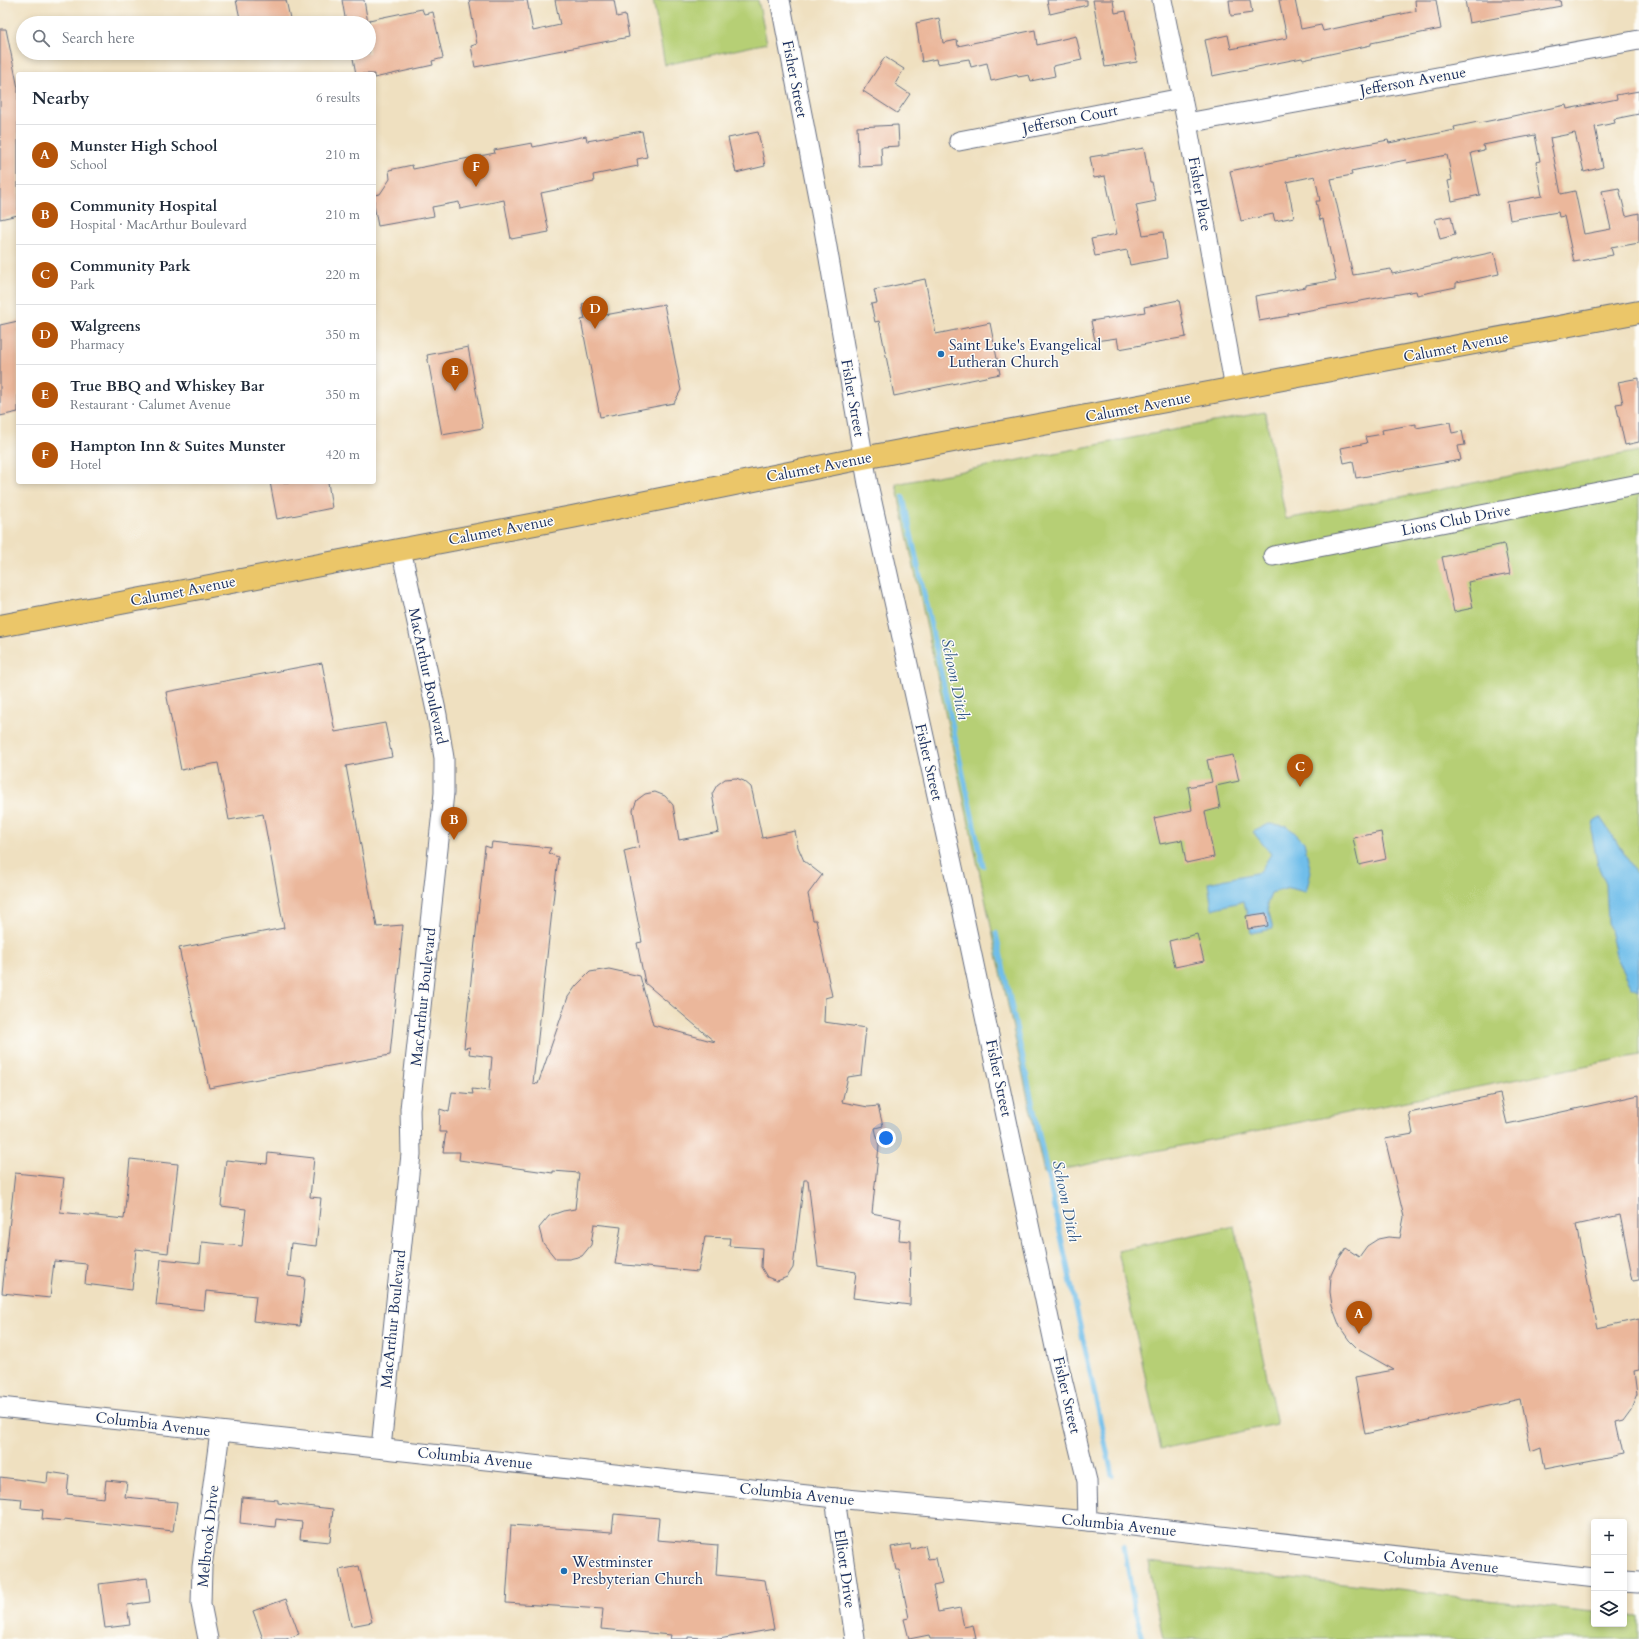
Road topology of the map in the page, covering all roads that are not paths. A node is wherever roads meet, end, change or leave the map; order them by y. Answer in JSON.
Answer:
{"nodes":[{"id":1,"x":780,"y":0,"type":"edge"},
{"id":2,"x":1162,"y":0,"type":"edge"},
{"id":3,"x":1639,"y":40,"type":"edge"},
{"id":4,"x":1182,"y":98,"type":"junction"},
{"id":5,"x":1187,"y":123,"type":"junction"},
{"id":6,"x":959,"y":141,"type":"dead end"},
{"id":7,"x":1639,"y":312,"type":"edge"},
{"id":8,"x":1235,"y":389,"type":"junction"},
{"id":9,"x":863,"y":458,"type":"junction"},
{"id":10,"x":1639,"y":484,"type":"edge"},
{"id":11,"x":401,"y":550,"type":"junction"},
{"id":12,"x":1273,"y":556,"type":"dead end"},
{"id":13,"x":0,"y":626,"type":"edge"},
{"id":14,"x":0,"y":1407,"type":"edge"},
{"id":15,"x":220,"y":1432,"type":"junction"},
{"id":16,"x":381,"y":1448,"type":"junction"},
{"id":17,"x":835,"y":1498,"type":"junction"},
{"id":18,"x":1088,"y":1521,"type":"junction"},
{"id":19,"x":1591,"y":1578,"type":"edge"},
{"id":20,"x":1627,"y":1582,"type":"edge"},
{"id":21,"x":1639,"y":1583,"type":"edge"},
{"id":22,"x":208,"y":1639,"type":"edge"},
{"id":23,"x":855,"y":1639,"type":"edge"}],
"edges":[{"from":1,"to":9,"type":"street","name":"Fisher Street"},
{"from":2,"to":4,"type":"street","name":"Fisher Place"},
{"from":3,"to":5,"type":"street","name":"Jefferson Avenue"},
{"from":4,"to":5,"type":"street","name":"Fisher Place"},
{"from":4,"to":6,"type":"street","name":"Jefferson Court"},
{"from":5,"to":8,"type":"street","name":"Fisher Place"},
{"from":7,"to":8,"type":"main road","name":"Calumet Avenue"},
{"from":8,"to":9,"type":"main road","name":"Calumet Avenue"},
{"from":9,"to":11,"type":"main road","name":"Calumet Avenue"},
{"from":9,"to":18,"type":"street","name":"Fisher Street"},
{"from":10,"to":12,"type":"street","name":"Lions Club Drive"},
{"from":11,"to":13,"type":"main road","name":"Calumet Avenue"},
{"from":11,"to":16,"type":"street","name":"MacArthur Boulevard"},
{"from":14,"to":15,"type":"street","name":"Columbia Avenue"},
{"from":15,"to":16,"type":"street","name":"Columbia Avenue"},
{"from":15,"to":22,"type":"street","name":"Melbrook Drive"},
{"from":16,"to":17,"type":"street","name":"Columbia Avenue"},
{"from":17,"to":18,"type":"street","name":"Columbia Avenue"},
{"from":17,"to":23,"type":"street","name":"Elliott Drive"},
{"from":18,"to":19,"type":"street","name":"Columbia Avenue"},
{"from":20,"to":21,"type":"street"}]}
